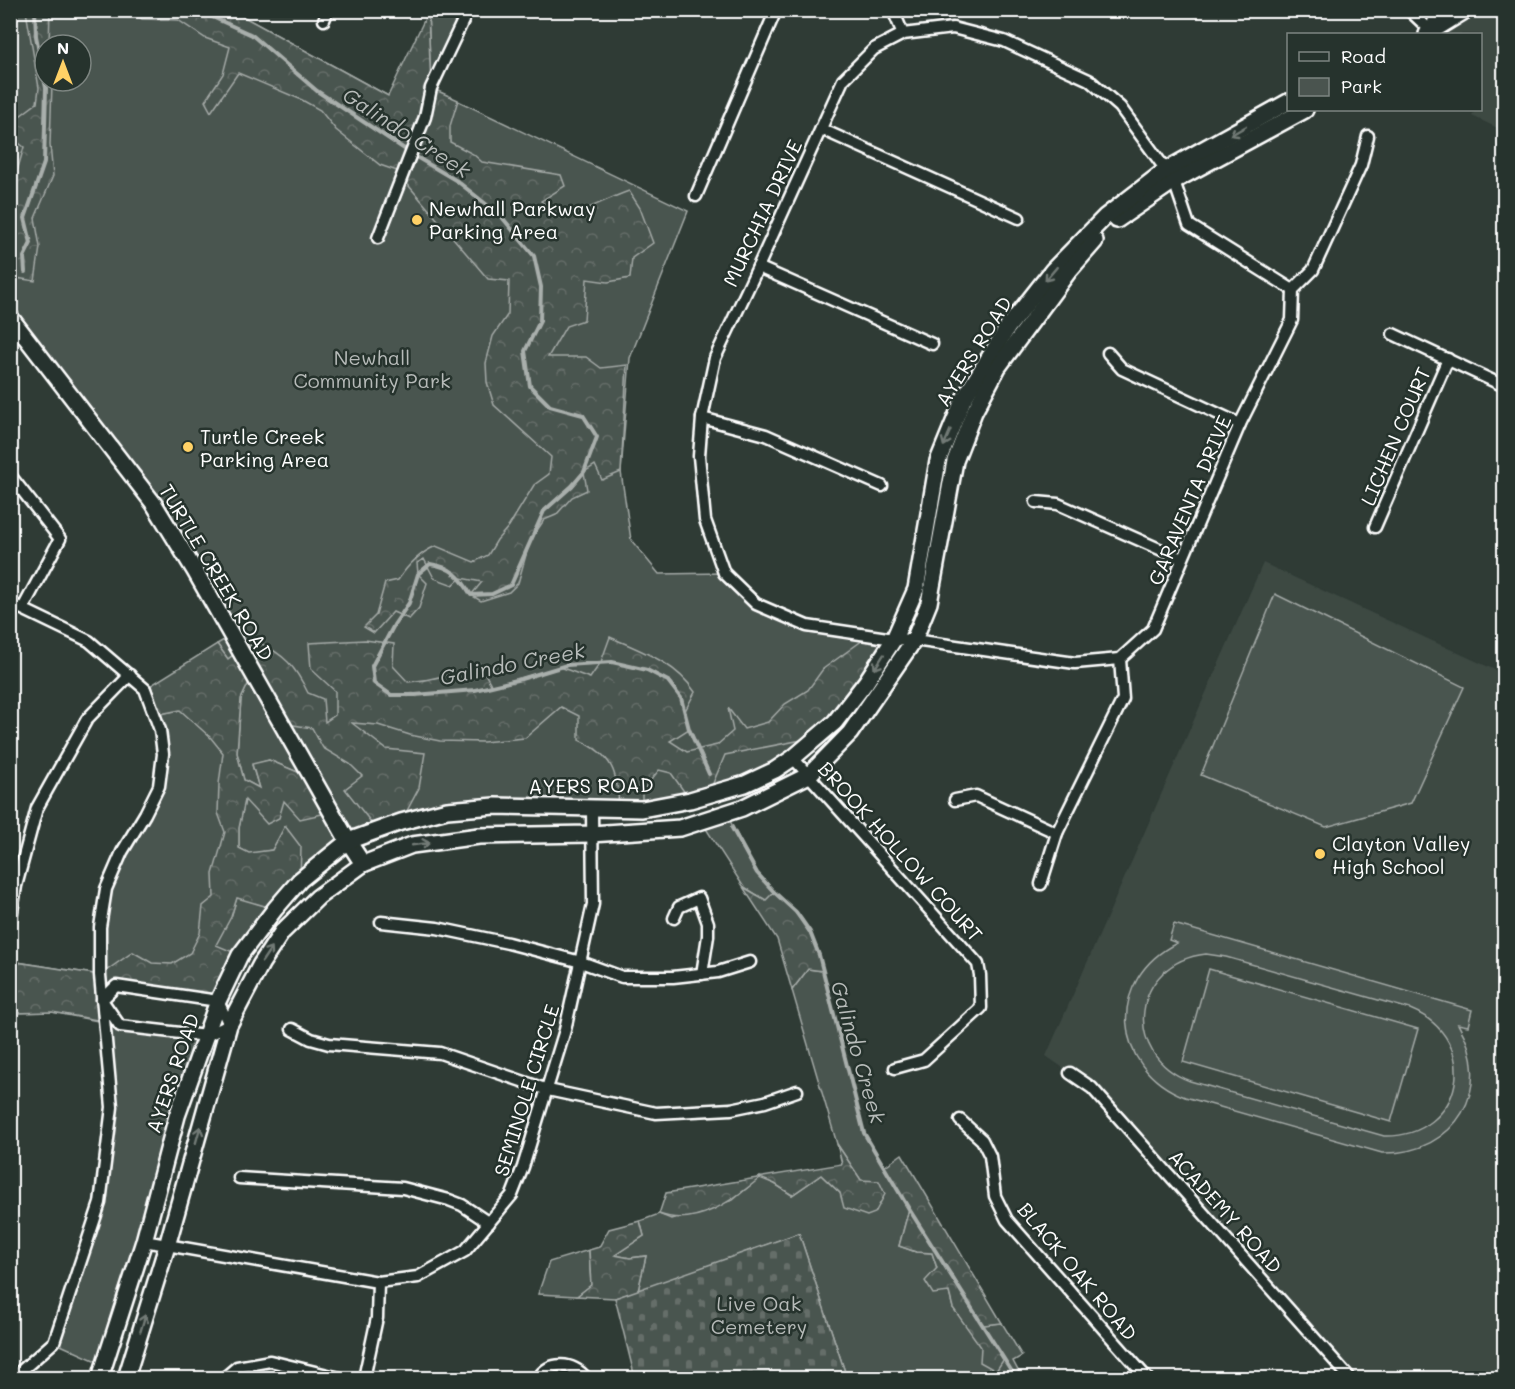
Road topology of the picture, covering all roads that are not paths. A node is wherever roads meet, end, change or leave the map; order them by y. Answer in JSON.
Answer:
{"nodes":[{"id":1,"x":468,"y":10,"type":"edge"},
{"id":2,"x":776,"y":10,"type":"edge"},
{"id":3,"x":893,"y":10,"type":"edge"},
{"id":4,"x":1409,"y":10,"type":"edge"},
{"id":5,"x":1437,"y":10,"type":"edge"},
{"id":6,"x":1466,"y":10,"type":"edge"},
{"id":7,"x":1426,"y":33,"type":"edge"},
{"id":8,"x":1427,"y":33,"type":"edge"},
{"id":9,"x":1429,"y":33,"type":"edge"},
{"id":10,"x":903,"y":34,"type":"junction"},
{"id":11,"x":1287,"y":103,"type":"edge"},
{"id":12,"x":1303,"y":111,"type":"edge"},
{"id":13,"x":821,"y":129,"type":"junction"},
{"id":14,"x":1368,"y":136,"type":"dead end"},
{"id":15,"x":1170,"y":176,"type":"junction"},
{"id":16,"x":696,"y":196,"type":"dead end"},
{"id":17,"x":1020,"y":218,"type":"dead end"},
{"id":18,"x":378,"y":238,"type":"dead end"},
{"id":19,"x":758,"y":267,"type":"junction"},
{"id":20,"x":1293,"y":290,"type":"junction"},
{"id":21,"x":10,"y":317,"type":"edge"},
{"id":22,"x":1393,"y":334,"type":"dead end"},
{"id":23,"x":932,"y":344,"type":"dead end"},
{"id":24,"x":1108,"y":353,"type":"dead end"},
{"id":25,"x":1448,"y":359,"type":"junction"},
{"id":26,"x":1504,"y":386,"type":"edge"},
{"id":27,"x":702,"y":418,"type":"junction"},
{"id":28,"x":1240,"y":424,"type":"junction"},
{"id":29,"x":10,"y":475,"type":"edge"},
{"id":30,"x":882,"y":486,"type":"dead end"},
{"id":31,"x":1036,"y":502,"type":"dead end"},
{"id":32,"x":1375,"y":527,"type":"dead end"},
{"id":33,"x":1182,"y":559,"type":"junction"},
{"id":34,"x":10,"y":603,"type":"edge"},
{"id":35,"x":23,"y":608,"type":"junction"},
{"id":36,"x":894,"y":639,"type":"junction"},
{"id":37,"x":914,"y":640,"type":"junction"},
{"id":38,"x":1120,"y":659,"type":"junction"},
{"id":39,"x":130,"y":675,"type":"junction"},
{"id":40,"x":793,"y":758,"type":"junction"},
{"id":41,"x":809,"y":775,"type":"junction"},
{"id":42,"x":955,"y":800,"type":"dead end"},
{"id":43,"x":592,"y":809,"type":"junction"},
{"id":44,"x":1058,"y":833,"type":"junction"},
{"id":45,"x":591,"y":834,"type":"junction"},
{"id":46,"x":348,"y":841,"type":"junction"},
{"id":47,"x":363,"y":864,"type":"junction"},
{"id":48,"x":1041,"y":884,"type":"dead end"},
{"id":49,"x":674,"y":918,"type":"dead end"},
{"id":50,"x":381,"y":922,"type":"dead end"},
{"id":51,"x":10,"y":924,"type":"edge"},
{"id":52,"x":581,"y":962,"type":"junction"},
{"id":53,"x":750,"y":962,"type":"dead end"},
{"id":54,"x":702,"y":974,"type":"junction"},
{"id":55,"x":102,"y":1000,"type":"junction"},
{"id":56,"x":218,"y":1001,"type":"junction"},
{"id":57,"x":229,"y":1025,"type":"junction"},
{"id":58,"x":292,"y":1029,"type":"dead end"},
{"id":59,"x":206,"y":1036,"type":"junction"},
{"id":60,"x":895,"y":1068,"type":"dead end"},
{"id":61,"x":1070,"y":1072,"type":"dead end"},
{"id":62,"x":548,"y":1090,"type":"junction"},
{"id":63,"x":797,"y":1091,"type":"dead end"},
{"id":64,"x":960,"y":1120,"type":"dead end"},
{"id":65,"x":239,"y":1178,"type":"dead end"},
{"id":66,"x":489,"y":1223,"type":"junction"},
{"id":67,"x":144,"y":1240,"type":"junction"},
{"id":68,"x":167,"y":1246,"type":"junction"},
{"id":69,"x":378,"y":1282,"type":"junction"},
{"id":70,"x":13,"y":1378,"type":"edge"},
{"id":71,"x":100,"y":1378,"type":"edge"},
{"id":72,"x":126,"y":1378,"type":"edge"},
{"id":73,"x":224,"y":1378,"type":"edge"},
{"id":74,"x":340,"y":1378,"type":"edge"},
{"id":75,"x":364,"y":1378,"type":"edge"},
{"id":76,"x":538,"y":1378,"type":"edge"},
{"id":77,"x":586,"y":1378,"type":"edge"},
{"id":78,"x":1147,"y":1378,"type":"edge"},
{"id":79,"x":1350,"y":1378,"type":"edge"}],
"edges":[{"from":1,"to":18,"type":"street"},
{"from":2,"to":16,"type":"street"},
{"from":3,"to":10,"type":"street"},
{"from":4,"to":7,"type":"street"},
{"from":5,"to":8,"type":"street"},
{"from":6,"to":9,"type":"street"},
{"from":10,"to":13,"type":"street","name":"MURCHIA DRIVE"},
{"from":10,"to":15,"type":"street","name":"MURCHIA DRIVE"},
{"from":11,"to":15,"type":"street","name":"AYERS ROAD","one_way":true},
{"from":12,"to":15,"type":"street","name":"AYERS ROAD"},
{"from":13,"to":17,"type":"street"},
{"from":13,"to":19,"type":"street","name":"MURCHIA DRIVE"},
{"from":14,"to":20,"type":"street"},
{"from":15,"to":20,"type":"street"},
{"from":15,"to":36,"type":"street","name":"AYERS ROAD","one_way":true},
{"from":15,"to":37,"type":"street","name":"AYERS ROAD"},
{"from":19,"to":23,"type":"street"},
{"from":19,"to":27,"type":"street","name":"MURCHIA DRIVE"},
{"from":20,"to":28,"type":"street","name":"GARAVENTA DRIVE"},
{"from":21,"to":46,"type":"street","name":"TURTLE CREEK ROAD"},
{"from":22,"to":25,"type":"street"},
{"from":24,"to":28,"type":"street"},
{"from":25,"to":26,"type":"street"},
{"from":25,"to":32,"type":"street","name":"LICHEN COURT"},
{"from":27,"to":30,"type":"street"},
{"from":27,"to":36,"type":"street","name":"MURCHIA DRIVE"},
{"from":28,"to":33,"type":"street","name":"GARAVENTA DRIVE"},
{"from":29,"to":35,"type":"street"},
{"from":31,"to":33,"type":"street"},
{"from":33,"to":38,"type":"street","name":"GARAVENTA DRIVE"},
{"from":34,"to":35,"type":"street"},
{"from":35,"to":39,"type":"street"},
{"from":36,"to":37,"type":"street"},
{"from":36,"to":40,"type":"street","name":"AYERS ROAD","one_way":true},
{"from":37,"to":38,"type":"street"},
{"from":37,"to":41,"type":"street","name":"AYERS ROAD"},
{"from":38,"to":44,"type":"street"},
{"from":39,"to":51,"type":"street"},
{"from":39,"to":55,"type":"street"},
{"from":40,"to":41,"type":"street","name":"BROOK HOLLOW COURT"},
{"from":40,"to":43,"type":"street","name":"AYERS ROAD"},
{"from":41,"to":45,"type":"street","name":"AYERS ROAD"},
{"from":41,"to":60,"type":"street","name":"BROOK HOLLOW COURT"},
{"from":42,"to":44,"type":"street"},
{"from":43,"to":45,"type":"street","name":"SEMINOLE CIRCLE"},
{"from":43,"to":46,"type":"street","name":"AYERS ROAD"},
{"from":44,"to":48,"type":"street"},
{"from":47,"to":45,"type":"street","name":"AYERS ROAD","one_way":true},
{"from":45,"to":52,"type":"street","name":"SEMINOLE CIRCLE"},
{"from":46,"to":47,"type":"street","name":"TURTLE CREEK ROAD"},
{"from":46,"to":56,"type":"street","name":"AYERS ROAD"},
{"from":57,"to":47,"type":"street","name":"AYERS ROAD","one_way":true},
{"from":49,"to":54,"type":"street"},
{"from":50,"to":52,"type":"street"},
{"from":52,"to":54,"type":"street"},
{"from":52,"to":62,"type":"street","name":"SEMINOLE CIRCLE"},
{"from":53,"to":54,"type":"street"},
{"from":55,"to":56,"type":"street"},
{"from":55,"to":59,"type":"street"},
{"from":55,"to":70,"type":"street"},
{"from":56,"to":57,"type":"street"},
{"from":56,"to":59,"type":"street","name":"AYERS ROAD"},
{"from":57,"to":59,"type":"street"},
{"from":68,"to":57,"type":"street","name":"AYERS ROAD","one_way":true},
{"from":58,"to":62,"type":"street"},
{"from":59,"to":67,"type":"street","name":"AYERS ROAD"},
{"from":61,"to":79,"type":"street","name":"ACADEMY ROAD"},
{"from":62,"to":63,"type":"street"},
{"from":62,"to":66,"type":"street","name":"SEMINOLE CIRCLE"},
{"from":64,"to":78,"type":"street","name":"BLACK OAK ROAD"},
{"from":65,"to":66,"type":"street"},
{"from":66,"to":69,"type":"street","name":"SEMINOLE CIRCLE"},
{"from":67,"to":68,"type":"street","name":"SEMINOLE CIRCLE"},
{"from":67,"to":71,"type":"street","name":"AYERS ROAD"},
{"from":68,"to":69,"type":"street","name":"SEMINOLE CIRCLE"},
{"from":72,"to":68,"type":"street","name":"AYERS ROAD","one_way":true},
{"from":69,"to":75,"type":"street"},
{"from":73,"to":74,"type":"street"},
{"from":76,"to":77,"type":"street"}]}
